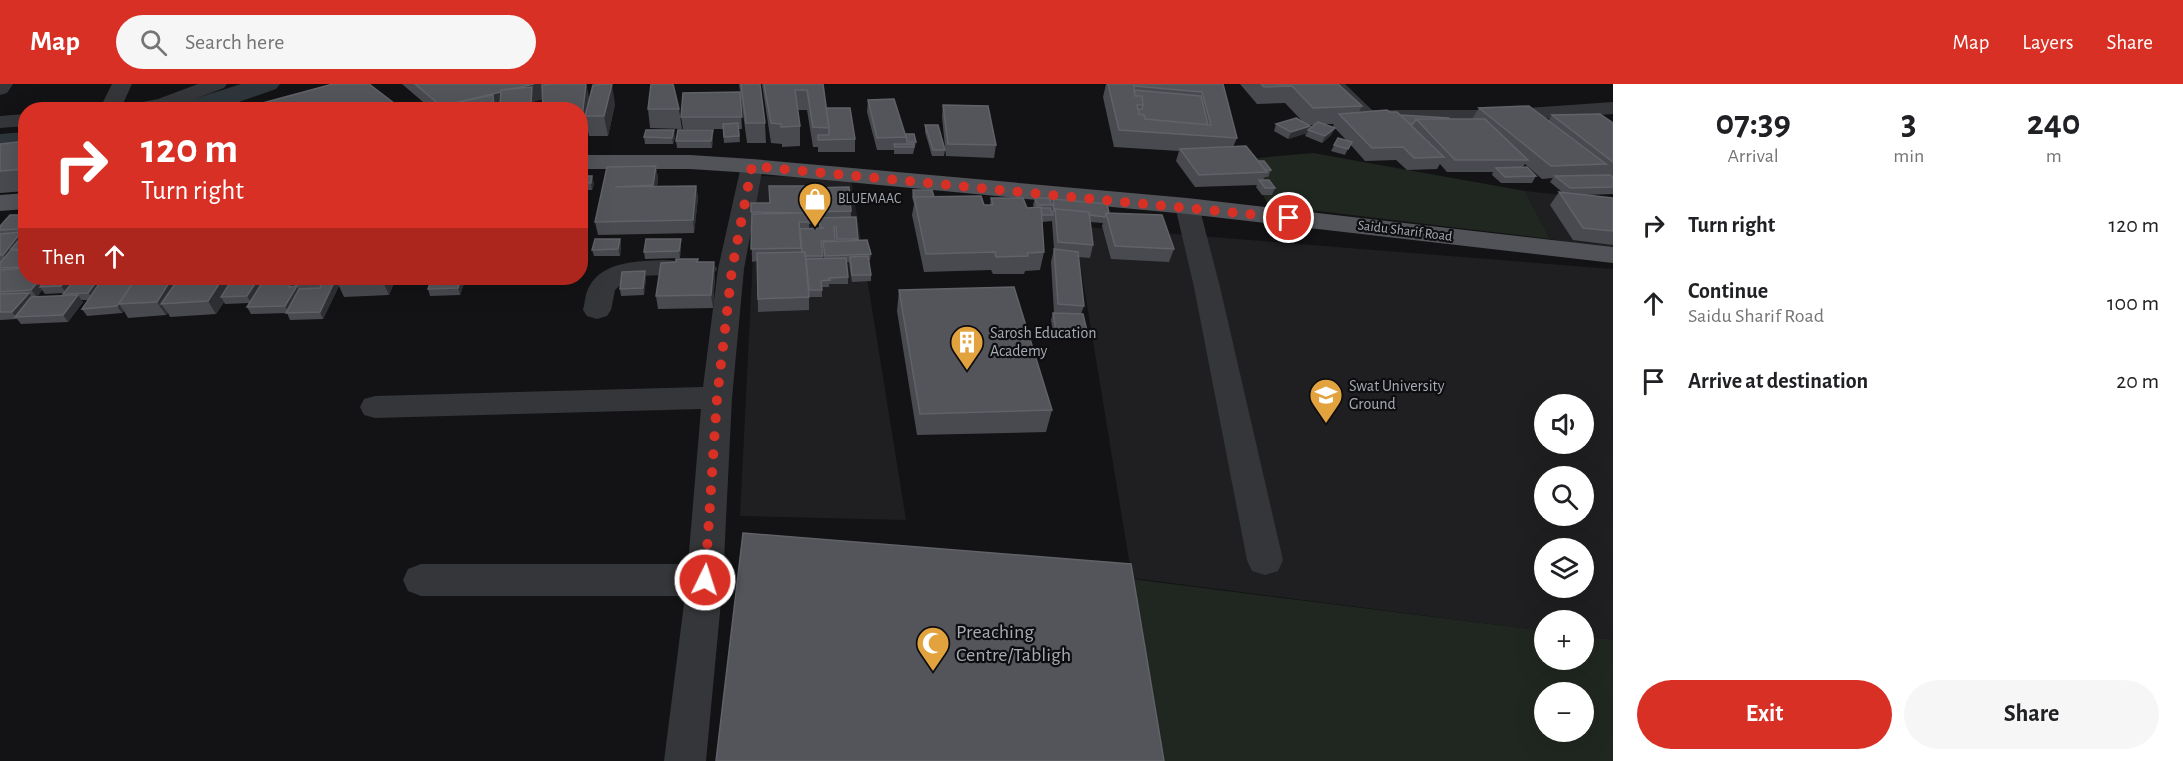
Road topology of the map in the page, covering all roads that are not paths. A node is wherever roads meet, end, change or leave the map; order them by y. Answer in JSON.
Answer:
{"nodes":[{"id":1,"x":3,"y":84,"type":"edge"},
{"id":2,"x":122,"y":84,"type":"edge"},
{"id":3,"x":216,"y":84,"type":"edge"},
{"id":4,"x":1333,"y":84,"type":"edge"},
{"id":5,"x":0,"y":89,"type":"edge"},
{"id":6,"x":113,"y":102,"type":"edge"},
{"id":7,"x":175,"y":102,"type":"edge"},
{"id":8,"x":1613,"y":108,"type":"edge"},
{"id":9,"x":18,"y":121,"type":"edge"},
{"id":10,"x":0,"y":122,"type":"edge"},
{"id":11,"x":588,"y":160,"type":"edge"},
{"id":12,"x":588,"y":160,"type":"edge"},
{"id":13,"x":752,"y":166,"type":"junction"},
{"id":14,"x":18,"y":200,"type":"edge"},
{"id":15,"x":0,"y":201,"type":"edge"},
{"id":16,"x":1190,"y":205,"type":"junction"},
{"id":17,"x":1613,"y":255,"type":"edge"},
{"id":18,"x":732,"y":269,"type":"junction"},
{"id":19,"x":597,"y":310,"type":"dead end"},
{"id":20,"x":717,"y":398,"type":"junction"},
{"id":21,"x":375,"y":407,"type":"dead end"},
{"id":22,"x":1265,"y":560,"type":"dead end"},
{"id":23,"x":421,"y":580,"type":"dead end"},
{"id":24,"x":705,"y":580,"type":"junction"},
{"id":25,"x":685,"y":761,"type":"edge"}],
"edges":[{"from":1,"to":5,"type":"street"},
{"from":2,"to":6,"type":"street"},
{"from":3,"to":7,"type":"street"},
{"from":4,"to":8,"type":"street"},
{"from":9,"to":10,"type":"street"},
{"from":11,"to":13,"type":"main road"},
{"from":12,"to":16,"type":"main road"},
{"from":13,"to":16,"type":"main road"},
{"from":13,"to":18,"type":"street"},
{"from":14,"to":15,"type":"main road"},
{"from":16,"to":17,"type":"main road","name":"Saidu Sharif Road"},
{"from":16,"to":22,"type":"street"},
{"from":18,"to":19,"type":"street"},
{"from":18,"to":20,"type":"street"},
{"from":20,"to":21,"type":"street"},
{"from":20,"to":24,"type":"street"},
{"from":23,"to":24,"type":"street"},
{"from":24,"to":25,"type":"street"}]}
